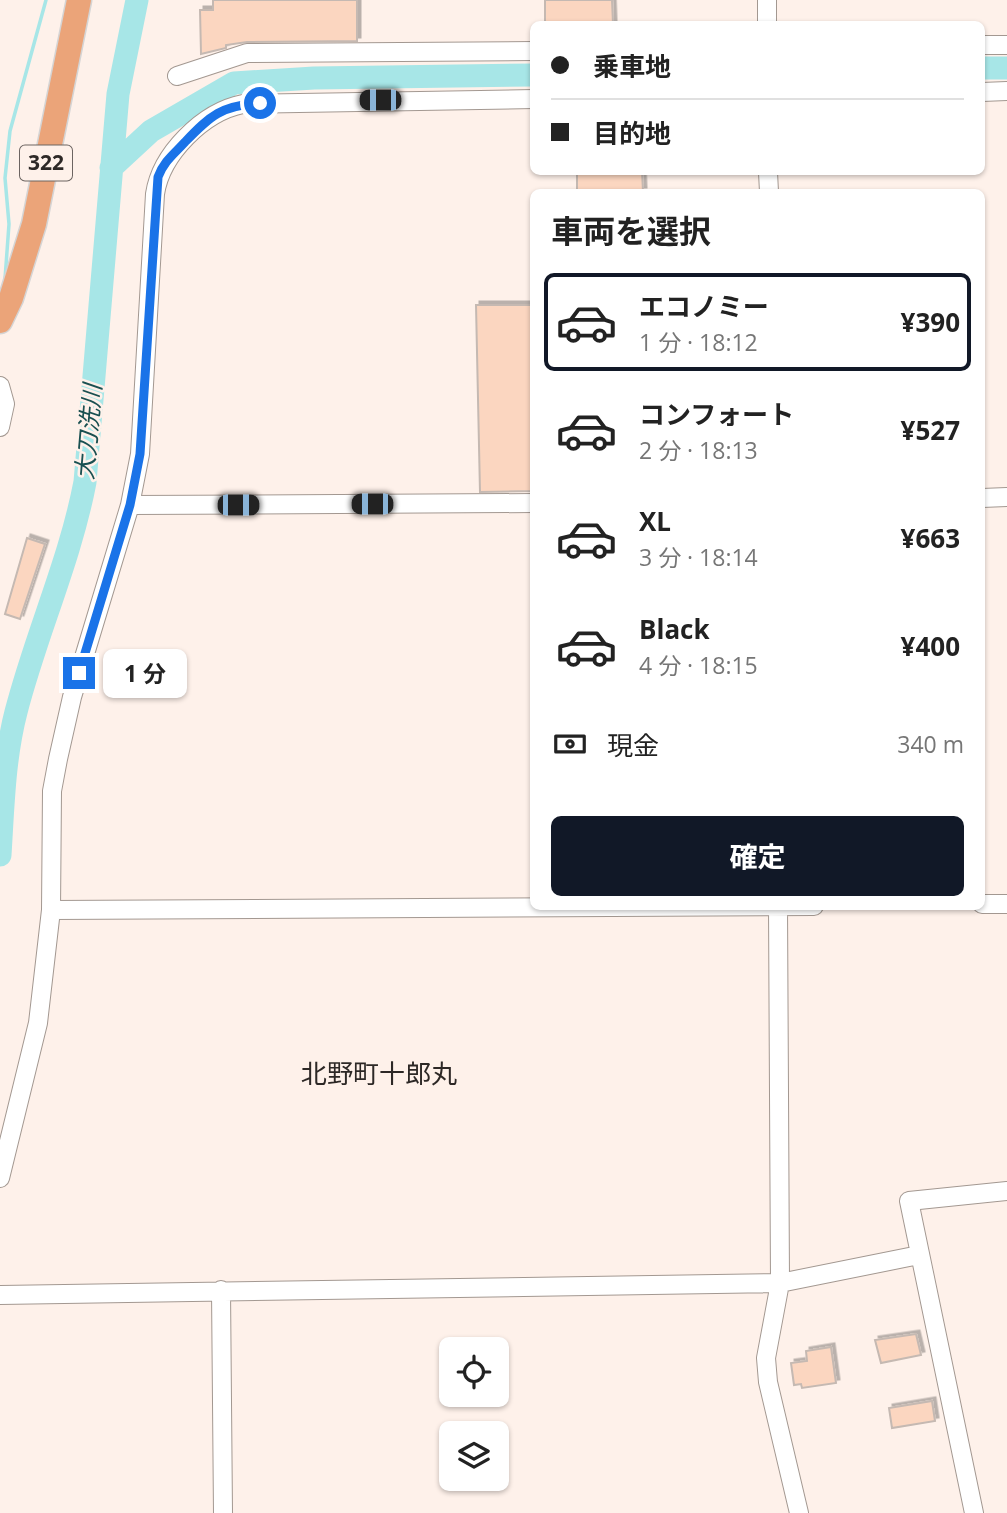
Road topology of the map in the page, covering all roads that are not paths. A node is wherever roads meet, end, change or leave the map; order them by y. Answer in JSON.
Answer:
{"nodes":[{"id":1,"x":79,"y":0,"type":"edge"},
{"id":2,"x":767,"y":0,"type":"edge"},
{"id":3,"x":767,"y":21,"type":"edge"},
{"id":4,"x":985,"y":45,"type":"edge"},
{"id":5,"x":1007,"y":45,"type":"edge"},
{"id":6,"x":530,"y":51,"type":"edge"},
{"id":7,"x":177,"y":76,"type":"dead end"},
{"id":8,"x":1007,"y":91,"type":"edge"},
{"id":9,"x":985,"y":92,"type":"edge"},
{"id":10,"x":530,"y":99,"type":"edge"},
{"id":11,"x":0,"y":321,"type":"edge"},
{"id":12,"x":0,"y":386,"type":"edge"},
{"id":13,"x":0,"y":428,"type":"edge"},
{"id":14,"x":1007,"y":497,"type":"edge"},
{"id":15,"x":985,"y":498,"type":"edge"},
{"id":16,"x":530,"y":503,"type":"edge"},
{"id":17,"x":130,"y":505,"type":"junction"},
{"id":18,"x":985,"y":904,"type":"edge"},
{"id":19,"x":1007,"y":904,"type":"edge"},
{"id":20,"x":530,"y":908,"type":"edge"},
{"id":21,"x":51,"y":910,"type":"junction"},
{"id":22,"x":778,"y":910,"type":"edge"},
{"id":23,"x":0,"y":1178,"type":"edge"},
{"id":24,"x":1007,"y":1191,"type":"edge"},
{"id":25,"x":919,"y":1255,"type":"junction"},
{"id":26,"x":780,"y":1283,"type":"junction"},
{"id":27,"x":221,"y":1290,"type":"junction"},
{"id":28,"x":0,"y":1295,"type":"edge"},
{"id":29,"x":223,"y":1513,"type":"edge"},
{"id":30,"x":799,"y":1513,"type":"edge"},
{"id":31,"x":974,"y":1513,"type":"edge"}],
"edges":[{"from":1,"to":11,"type":"highway","number":"322"},
{"from":2,"to":3,"type":"street"},
{"from":4,"to":5,"type":"street"},
{"from":6,"to":7,"type":"street"},
{"from":8,"to":9,"type":"street"},
{"from":10,"to":17,"type":"street"},
{"from":12,"to":13,"type":"street"},
{"from":14,"to":15,"type":"street"},
{"from":16,"to":17,"type":"street"},
{"from":17,"to":21,"type":"street"},
{"from":18,"to":19,"type":"street"},
{"from":20,"to":21,"type":"street"},
{"from":21,"to":23,"type":"street"},
{"from":22,"to":26,"type":"street"},
{"from":24,"to":25,"type":"street"},
{"from":25,"to":26,"type":"street"},
{"from":25,"to":31,"type":"street"},
{"from":26,"to":27,"type":"street"},
{"from":26,"to":30,"type":"street"},
{"from":27,"to":28,"type":"street"},
{"from":27,"to":29,"type":"street"}]}
